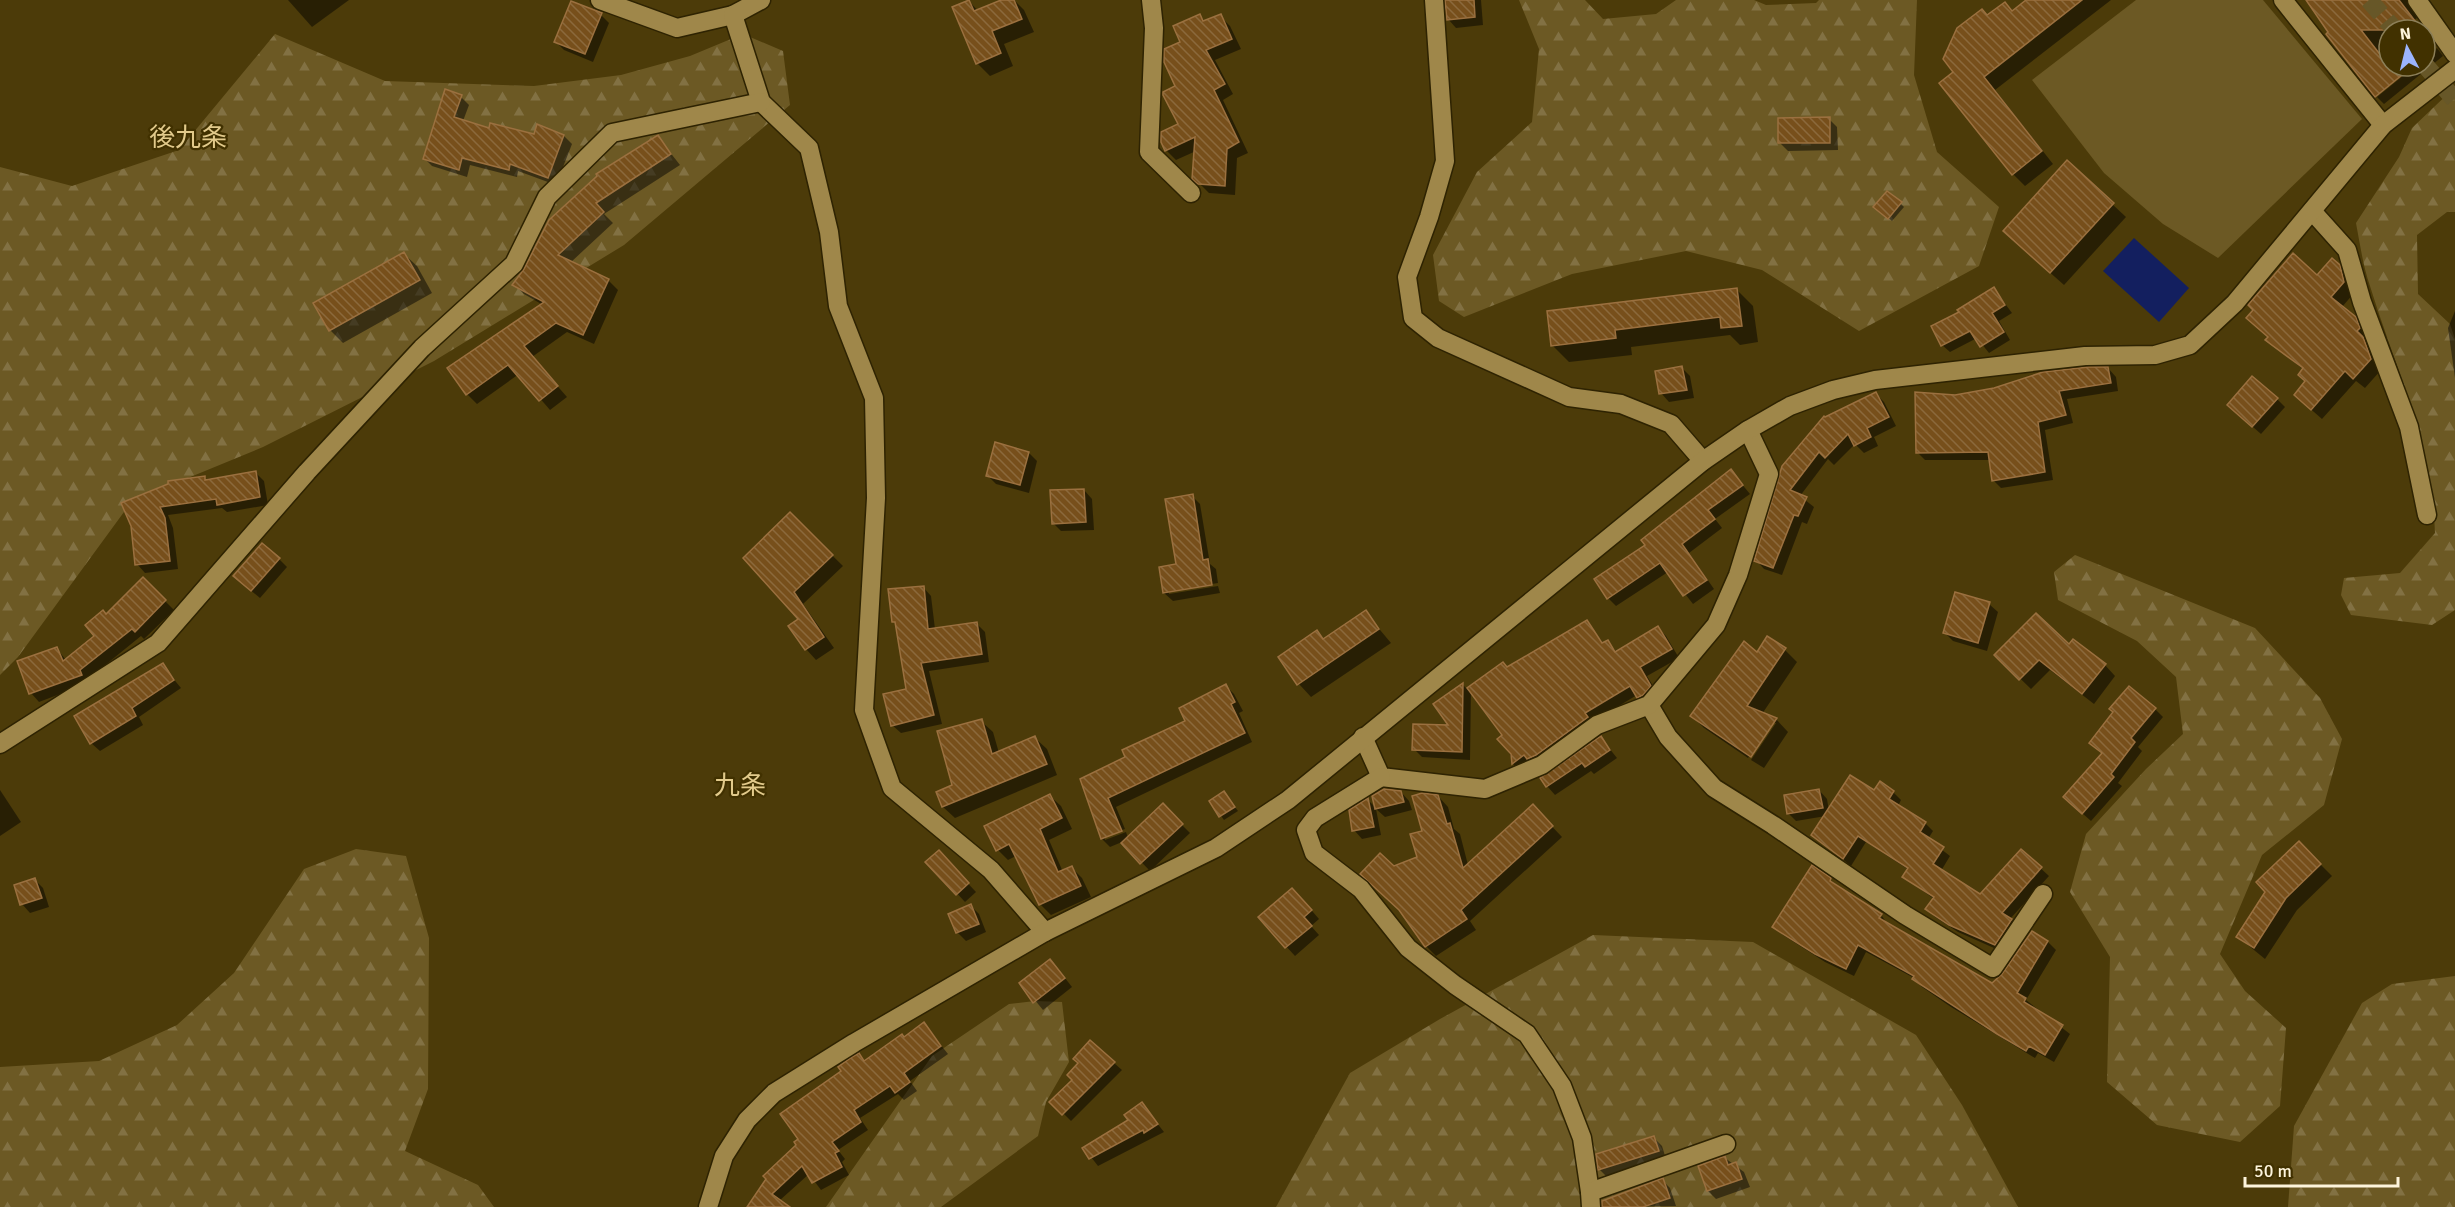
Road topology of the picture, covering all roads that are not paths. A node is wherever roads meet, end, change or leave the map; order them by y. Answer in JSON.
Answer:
{"nodes":[{"id":1,"x":600,"y":0,"type":"edge"},
{"id":2,"x":761,"y":0,"type":"edge"},
{"id":3,"x":1151,"y":0,"type":"edge"},
{"id":4,"x":1434,"y":0,"type":"edge"},
{"id":5,"x":2283,"y":0,"type":"edge"},
{"id":6,"x":2417,"y":0,"type":"edge"},
{"id":7,"x":732,"y":15,"type":"junction"},
{"id":8,"x":2455,"y":54,"type":"edge"},
{"id":9,"x":2455,"y":69,"type":"edge"},
{"id":10,"x":761,"y":102,"type":"junction"},
{"id":11,"x":2383,"y":125,"type":"junction"},
{"id":12,"x":1191,"y":193,"type":"dead end"},
{"id":13,"x":2312,"y":211,"type":"junction"},
{"id":14,"x":1748,"y":430,"type":"junction"},
{"id":15,"x":1704,"y":461,"type":"junction"},
{"id":16,"x":2427,"y":515,"type":"dead end"},
{"id":17,"x":1649,"y":705,"type":"junction"},
{"id":18,"x":1363,"y":737,"type":"junction"},
{"id":19,"x":0,"y":744,"type":"edge"},
{"id":20,"x":1381,"y":777,"type":"junction"},
{"id":21,"x":2043,"y":894,"type":"dead end"},
{"id":22,"x":1045,"y":932,"type":"junction"},
{"id":23,"x":1726,"y":1144,"type":"dead end"},
{"id":24,"x":1591,"y":1200,"type":"edge"},
{"id":25,"x":708,"y":1207,"type":"edge"}],
"edges":[{"from":1,"to":7,"type":"street"},
{"from":2,"to":7,"type":"street"},
{"from":3,"to":12,"type":"street"},
{"from":4,"to":15,"type":"street"},
{"from":5,"to":11,"type":"street"},
{"from":6,"to":8,"type":"street"},
{"from":7,"to":10,"type":"street"},
{"from":9,"to":11,"type":"street"},
{"from":10,"to":19,"type":"street"},
{"from":10,"to":22,"type":"street"},
{"from":11,"to":13,"type":"street"},
{"from":13,"to":14,"type":"street"},
{"from":13,"to":16,"type":"street"},
{"from":14,"to":15,"type":"street"},
{"from":14,"to":17,"type":"street"},
{"from":15,"to":18,"type":"street"},
{"from":17,"to":20,"type":"street"},
{"from":17,"to":21,"type":"street"},
{"from":18,"to":20,"type":"street"},
{"from":18,"to":22,"type":"street"},
{"from":20,"to":24,"type":"street"},
{"from":22,"to":25,"type":"street"},
{"from":23,"to":24,"type":"street"}]}
